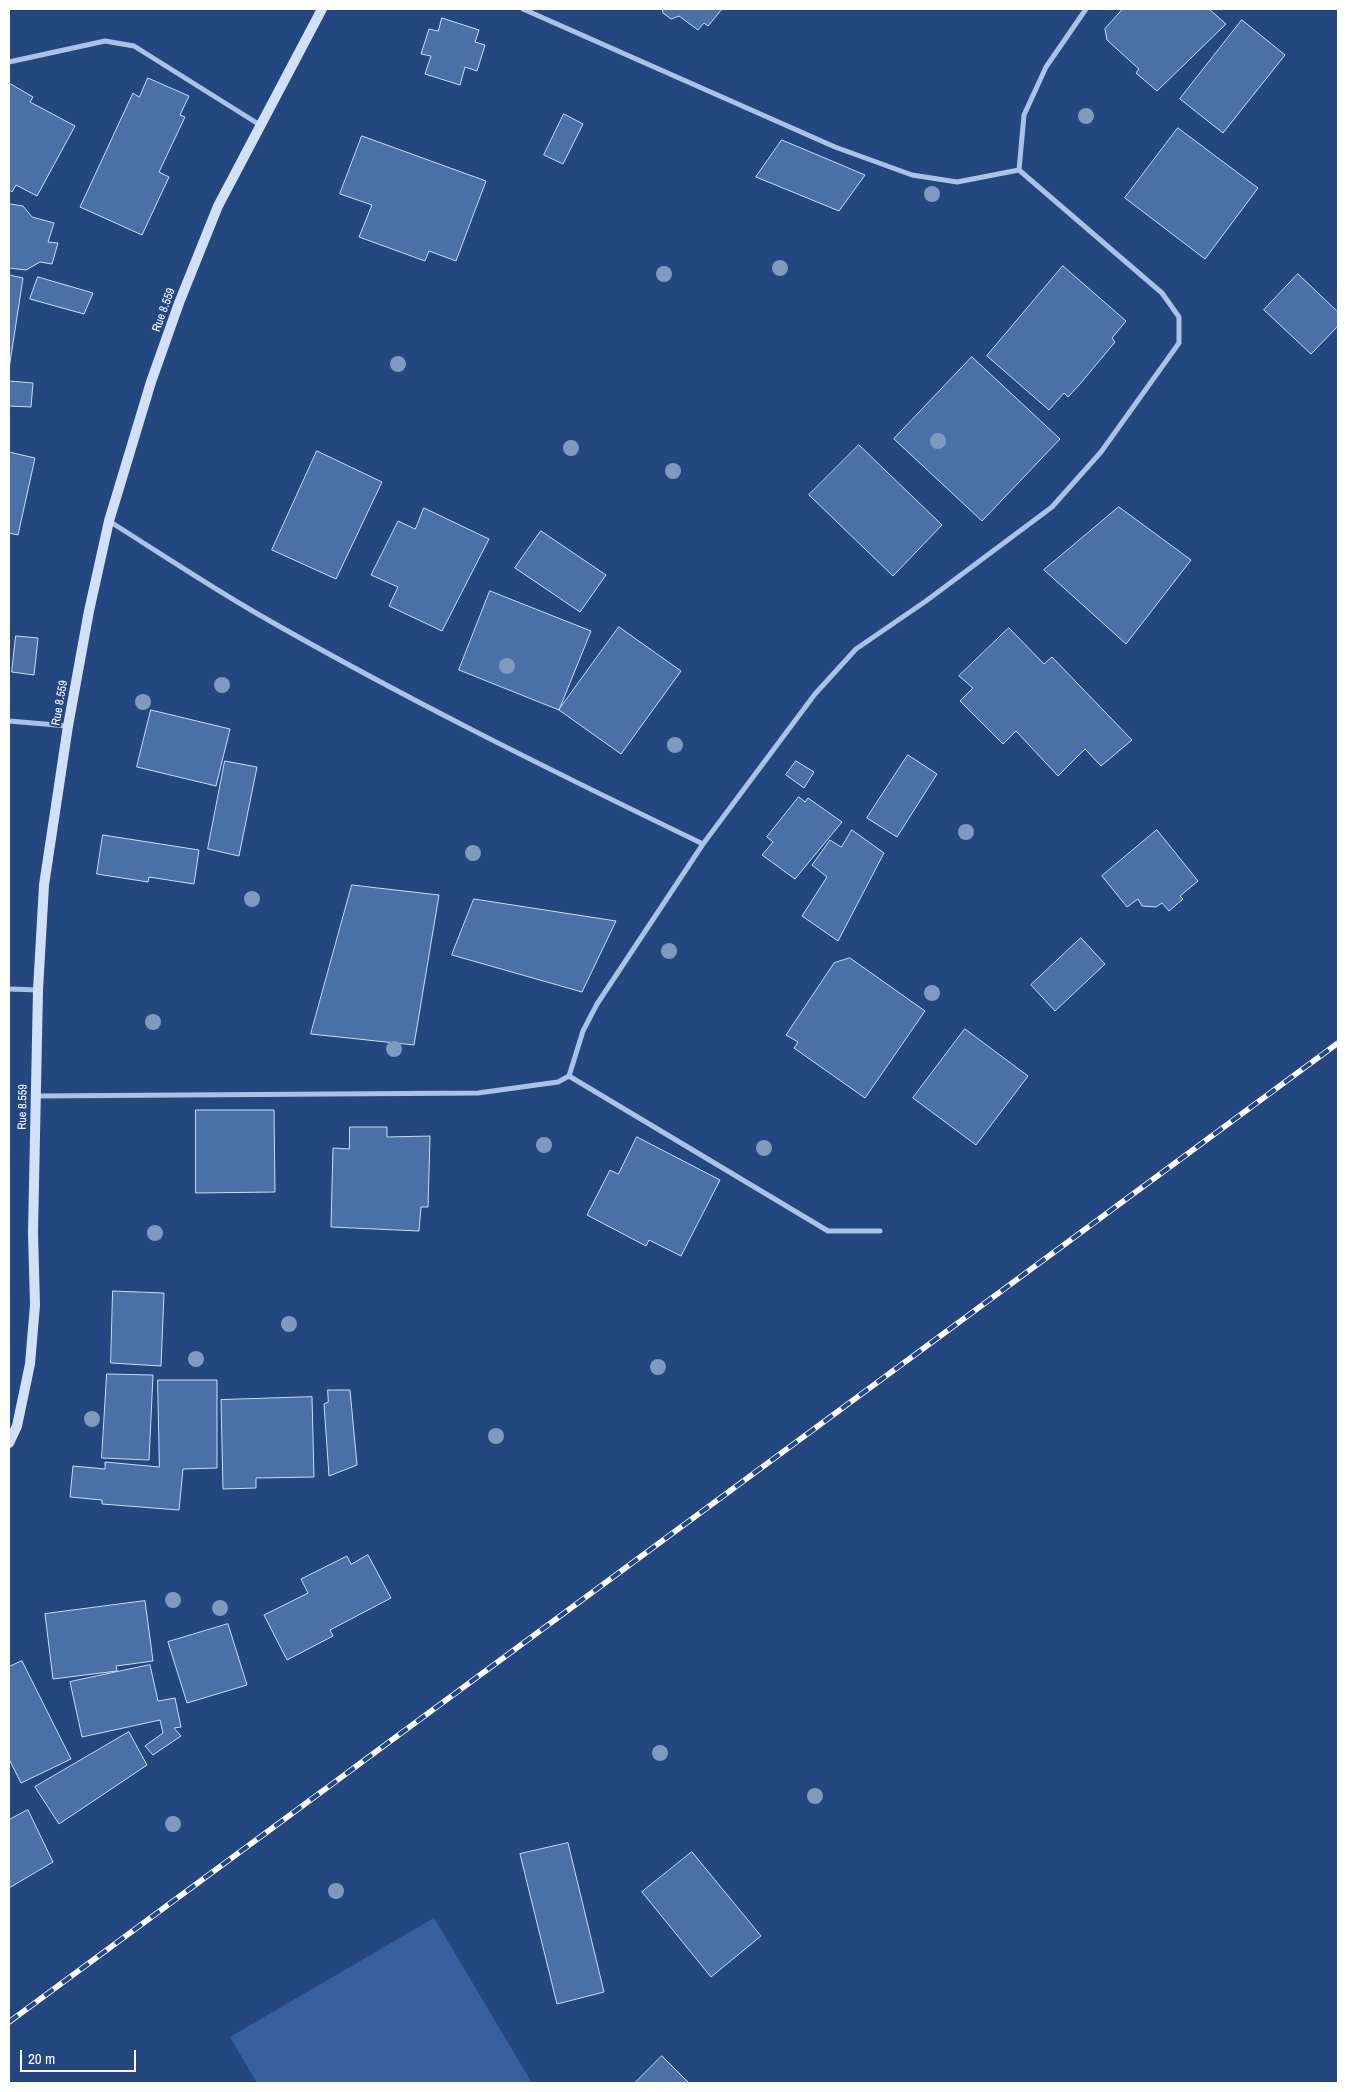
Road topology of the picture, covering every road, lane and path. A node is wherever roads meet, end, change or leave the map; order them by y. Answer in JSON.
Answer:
{"nodes":[{"id":1,"x":322,"y":9,"type":"edge"},
{"id":2,"x":523,"y":9,"type":"edge"},
{"id":3,"x":1086,"y":9,"type":"edge"},
{"id":4,"x":9,"y":62,"type":"edge"},
{"id":5,"x":260,"y":125,"type":"junction"},
{"id":6,"x":1019,"y":170,"type":"junction"},
{"id":7,"x":109,"y":521,"type":"junction"},
{"id":8,"x":9,"y":721,"type":"edge"},
{"id":9,"x":68,"y":726,"type":"junction"},
{"id":10,"x":703,"y":844,"type":"junction"},
{"id":11,"x":9,"y":989,"type":"edge"},
{"id":12,"x":38,"y":990,"type":"junction"},
{"id":13,"x":569,"y":1076,"type":"junction"},
{"id":14,"x":36,"y":1096,"type":"junction"},
{"id":15,"x":880,"y":1231,"type":"dead end"},
{"id":16,"x":9,"y":1443,"type":"edge"}],
"edges":[{"from":1,"to":5,"type":"main road","name":"Rue 8.559"},
{"from":2,"to":6,"type":"street"},
{"from":3,"to":6,"type":"street"},
{"from":4,"to":5,"type":"street"},
{"from":5,"to":7,"type":"main road","name":"Rue 8.559"},
{"from":6,"to":10,"type":"street"},
{"from":7,"to":9,"type":"main road","name":"Rue 8.559"},
{"from":7,"to":10,"type":"street"},
{"from":8,"to":9,"type":"street"},
{"from":9,"to":12,"type":"main road","name":"Rue 8.559"},
{"from":10,"to":13,"type":"street"},
{"from":11,"to":12,"type":"street"},
{"from":12,"to":14,"type":"main road","name":"Rue 8.559"},
{"from":13,"to":14,"type":"street"},
{"from":13,"to":15,"type":"street"},
{"from":14,"to":16,"type":"main road","name":"Rue 8.559"}]}
